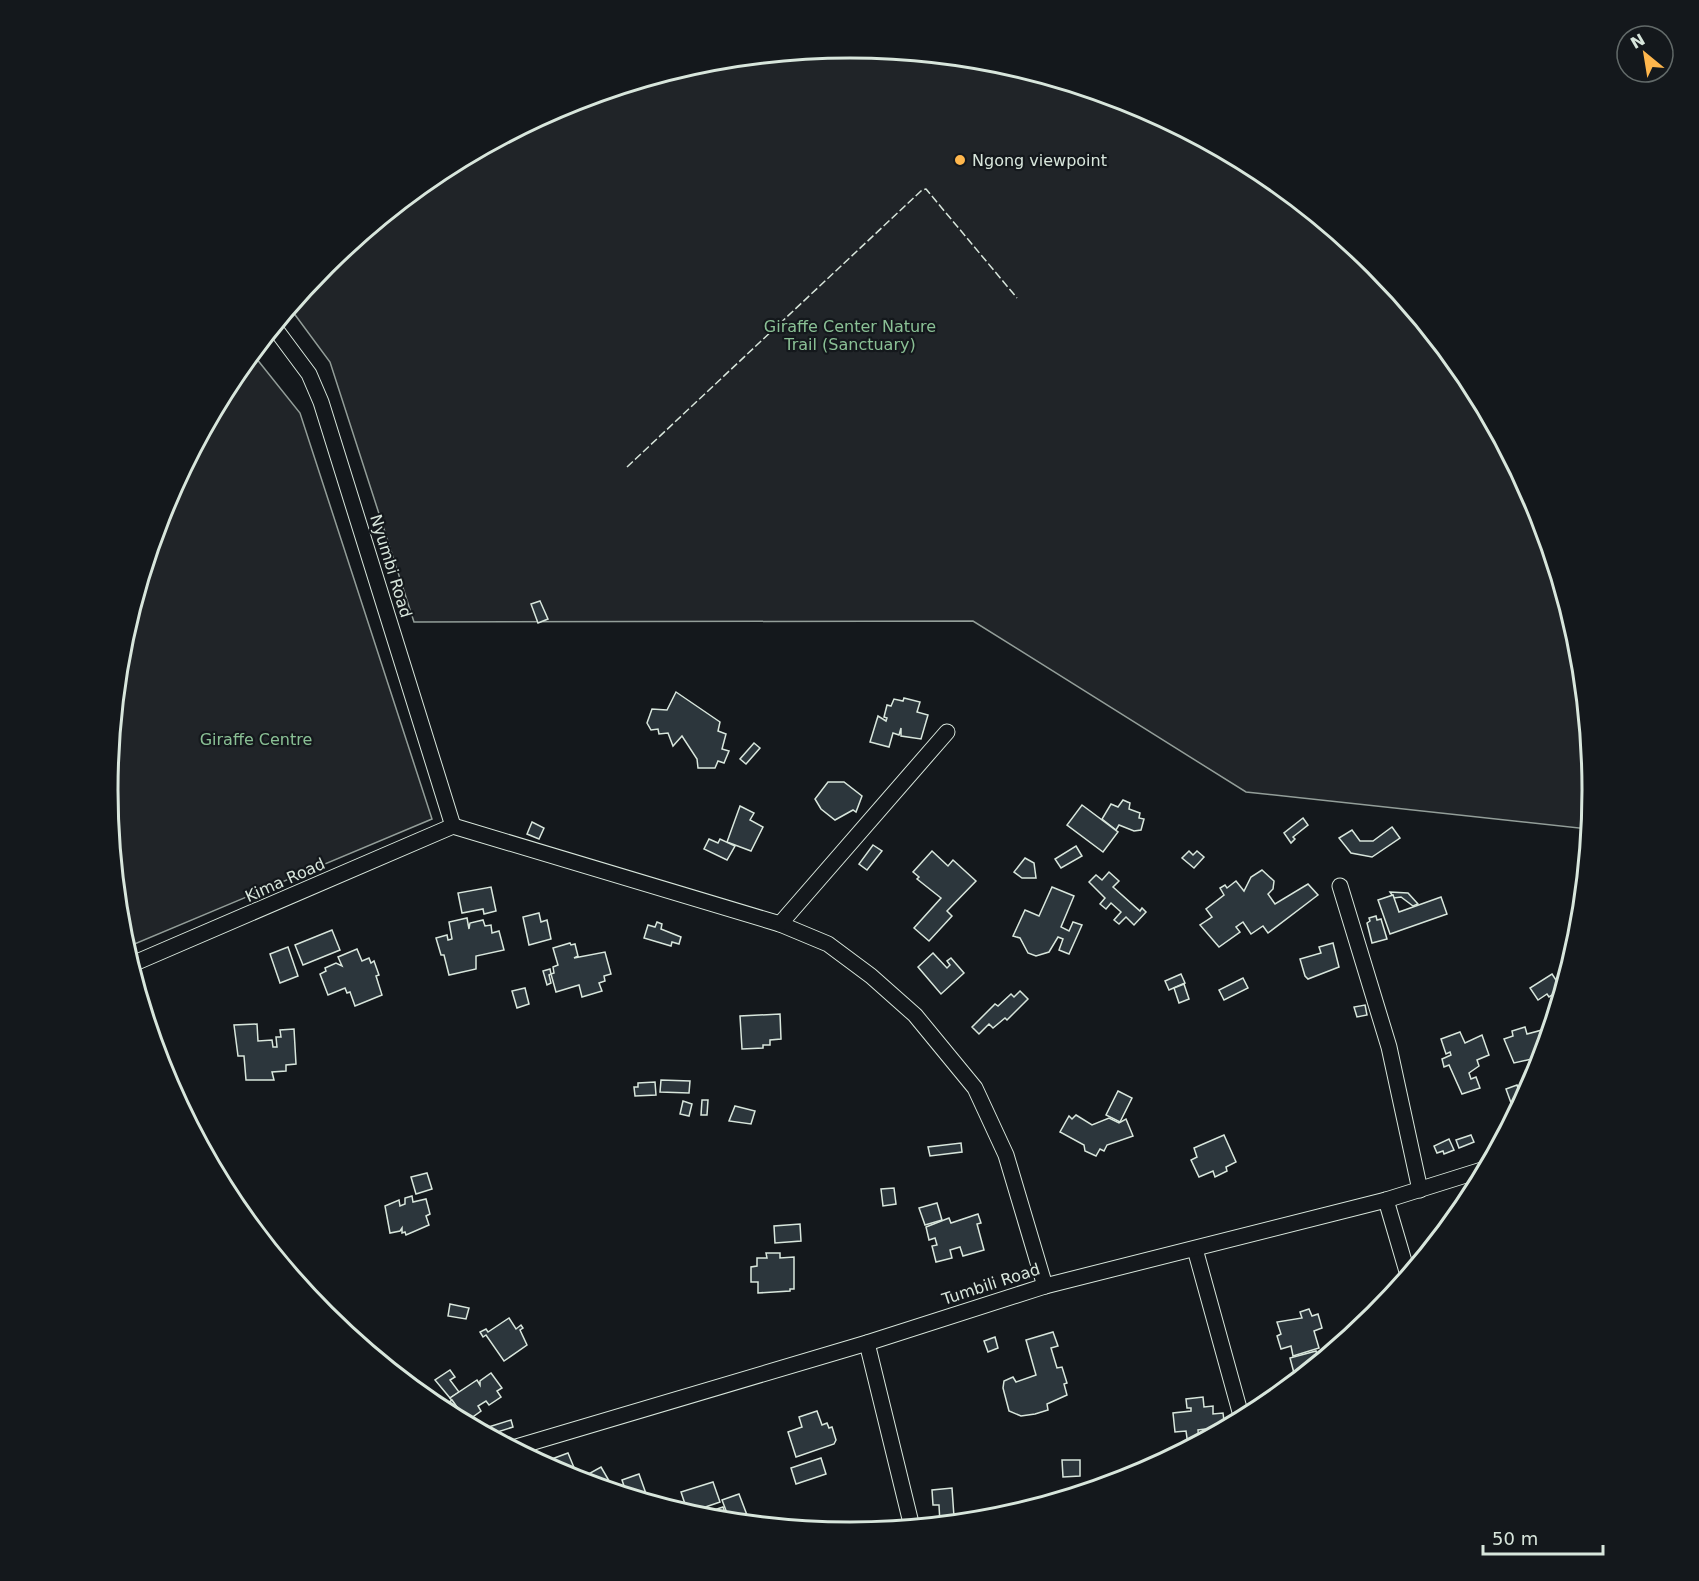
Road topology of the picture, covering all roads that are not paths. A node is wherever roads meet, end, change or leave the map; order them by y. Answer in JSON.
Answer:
{"nodes":[{"id":1,"x":279,"y":333,"type":"edge"},
{"id":2,"x":947,"y":732,"type":"dead end"},
{"id":3,"x":453,"y":826,"type":"junction"},
{"id":4,"x":1340,"y":886,"type":"dead end"},
{"id":5,"x":780,"y":924,"type":"junction"},
{"id":6,"x":138,"y":962,"type":"edge"},
{"id":7,"x":1473,"y":1173,"type":"edge"},
{"id":8,"x":1420,"y":1190,"type":"junction"},
{"id":9,"x":1386,"y":1200,"type":"junction"},
{"id":10,"x":1195,"y":1249,"type":"junction"},
{"id":11,"x":1405,"y":1266,"type":"edge"},
{"id":12,"x":1045,"y":1286,"type":"junction"},
{"id":13,"x":867,"y":1343,"type":"junction"},
{"id":14,"x":1239,"y":1409,"type":"edge"},
{"id":15,"x":523,"y":1445,"type":"edge"},
{"id":16,"x":910,"y":1520,"type":"edge"}],
"edges":[{"from":1,"to":3,"type":"street","name":"Nyumbi Road"},
{"from":2,"to":5,"type":"street"},
{"from":3,"to":5,"type":"street"},
{"from":3,"to":6,"type":"street","name":"Kima Road"},
{"from":4,"to":8,"type":"street"},
{"from":5,"to":12,"type":"street"},
{"from":7,"to":8,"type":"street","name":"Tumbili Road"},
{"from":8,"to":9,"type":"street","name":"Tumbili Road"},
{"from":9,"to":10,"type":"street","name":"Tumbili Road"},
{"from":9,"to":11,"type":"street"},
{"from":10,"to":12,"type":"street","name":"Tumbili Road"},
{"from":10,"to":14,"type":"street"},
{"from":12,"to":13,"type":"street","name":"Tumbili Road"},
{"from":13,"to":15,"type":"street","name":"Tumbili Road"},
{"from":13,"to":16,"type":"street"}]}
